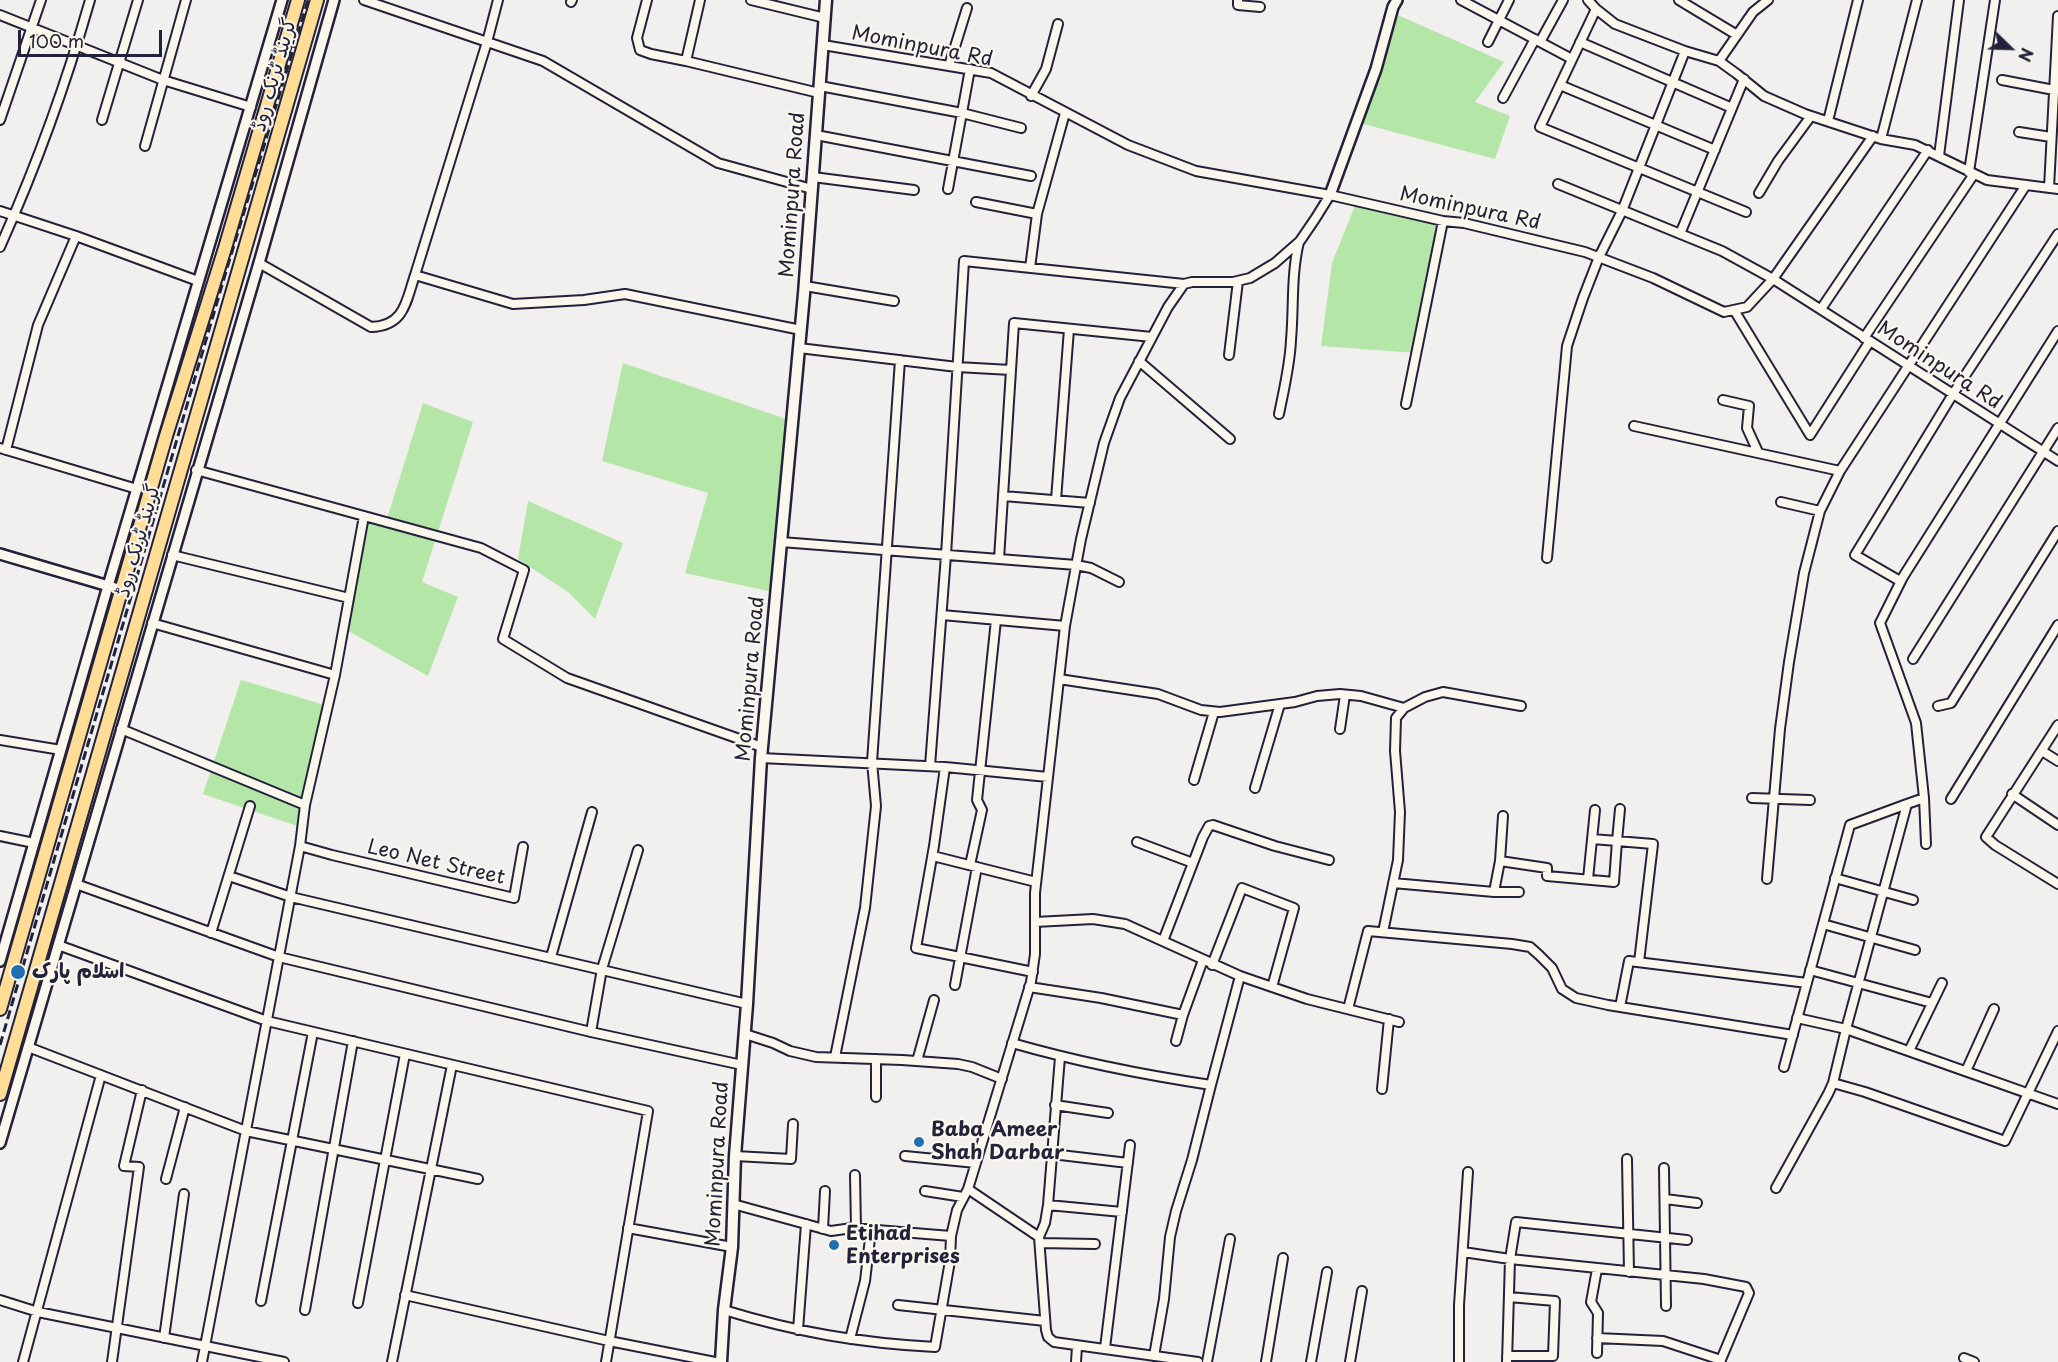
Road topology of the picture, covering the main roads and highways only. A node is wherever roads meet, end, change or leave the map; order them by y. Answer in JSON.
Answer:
{"nodes":[{"id":1,"x":298,"y":0,"type":"edge"},
{"id":2,"x":317,"y":0,"type":"edge"},
{"id":3,"x":826,"y":0,"type":"edge"},
{"id":4,"x":160,"y":434,"type":"junction"},
{"id":5,"x":188,"y":442,"type":"junction"},
{"id":6,"x":0,"y":1009,"type":"edge"},
{"id":7,"x":0,"y":1094,"type":"edge"},
{"id":8,"x":721,"y":1362,"type":"edge"}],
"edges":[{"from":1,"to":4,"type":"main road","name":"گرینڈ ٹرنک روڈ"},
{"from":2,"to":5,"type":"main road","name":"گرینڈ ٹرنک روڈ"},
{"from":3,"to":8,"type":"main road","name":"Mominpura Road"},
{"from":4,"to":5,"type":"main road"},
{"from":4,"to":6,"type":"main road","name":"گرینڈ ٹرنک روڈ"},
{"from":5,"to":7,"type":"main road","name":"گرینڈ ٹرنک روڈ"}]}
